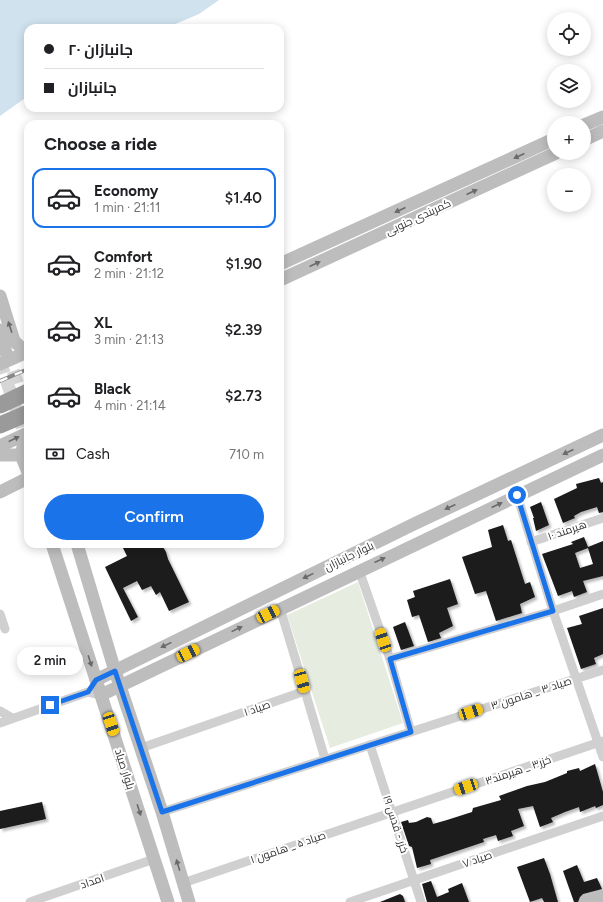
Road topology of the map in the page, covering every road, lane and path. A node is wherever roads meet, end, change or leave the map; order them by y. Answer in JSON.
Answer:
{"nodes":[{"id":1,"x":603,"y":116,"type":"edge"},
{"id":2,"x":591,"y":122,"type":"edge"},
{"id":3,"x":603,"y":131,"type":"edge"},
{"id":4,"x":591,"y":137,"type":"edge"},
{"id":5,"x":547,"y":143,"type":"edge"},
{"id":6,"x":547,"y":157,"type":"edge"},
{"id":7,"x":339,"y":238,"type":"junction"},
{"id":8,"x":345,"y":250,"type":"junction"},
{"id":9,"x":284,"y":262,"type":"edge"},
{"id":10,"x":284,"y":278,"type":"edge"},
{"id":11,"x":0,"y":296,"type":"edge"},
{"id":12,"x":0,"y":330,"type":"edge"},
{"id":13,"x":24,"y":350,"type":"edge"},
{"id":14,"x":24,"y":354,"type":"edge"},
{"id":15,"x":3,"y":358,"type":"edge"},
{"id":16,"x":24,"y":394,"type":"edge"},
{"id":17,"x":0,"y":405,"type":"edge"},
{"id":18,"x":24,"y":415,"type":"edge"},
{"id":19,"x":0,"y":426,"type":"edge"},
{"id":20,"x":24,"y":434,"type":"edge"},
{"id":21,"x":603,"y":436,"type":"edge"},
{"id":22,"x":0,"y":446,"type":"edge"},
{"id":23,"x":24,"y":450,"type":"edge"},
{"id":24,"x":0,"y":455,"type":"edge"},
{"id":25,"x":603,"y":455,"type":"edge"},
{"id":26,"x":24,"y":480,"type":"edge"},
{"id":27,"x":0,"y":492,"type":"edge"},
{"id":28,"x":517,"y":495,"type":"junction"},
{"id":29,"x":603,"y":518,"type":"edge"},
{"id":30,"x":414,"y":524,"type":"junction"},
{"id":31,"x":422,"y":540,"type":"junction"},
{"id":32,"x":532,"y":542,"type":"junction"},
{"id":33,"x":53,"y":548,"type":"edge"},
{"id":34,"x":61,"y":548,"type":"edge"},
{"id":35,"x":70,"y":548,"type":"edge"},
{"id":36,"x":78,"y":548,"type":"edge"},
{"id":37,"x":359,"y":570,"type":"junction"},
{"id":38,"x":603,"y":594,"type":"edge"},
{"id":39,"x":280,"y":608,"type":"junction"},
{"id":40,"x":553,"y":611,"type":"junction"},
{"id":41,"x":0,"y":614,"type":"edge"},
{"id":42,"x":100,"y":624,"type":"junction"},
{"id":43,"x":210,"y":624,"type":"junction"},
{"id":44,"x":79,"y":627,"type":"junction"},
{"id":45,"x":5,"y":629,"type":"dead end"},
{"id":46,"x":217,"y":639,"type":"junction"},
{"id":47,"x":390,"y":659,"type":"junction"},
{"id":48,"x":603,"y":670,"type":"edge"},
{"id":49,"x":115,"y":671,"type":"junction"},
{"id":50,"x":576,"y":679,"type":"junction"},
{"id":51,"x":96,"y":680,"type":"junction"},
{"id":52,"x":120,"y":686,"type":"junction"},
{"id":53,"x":305,"y":691,"type":"junction"},
{"id":54,"x":88,"y":692,"type":"junction"},
{"id":55,"x":101,"y":695,"type":"junction"},
{"id":56,"x":0,"y":711,"type":"edge"},
{"id":57,"x":12,"y":718,"type":"junction"},
{"id":58,"x":0,"y":723,"type":"edge"},
{"id":59,"x":411,"y":732,"type":"junction"},
{"id":60,"x":600,"y":741,"type":"edge"},
{"id":61,"x":370,"y":745,"type":"junction"},
{"id":62,"x":141,"y":748,"type":"junction"},
{"id":63,"x":603,"y":757,"type":"edge"},
{"id":64,"x":325,"y":759,"type":"junction"},
{"id":65,"x":162,"y":812,"type":"junction"},
{"id":66,"x":392,"y":812,"type":"junction"},
{"id":67,"x":603,"y":816,"type":"edge"},
{"id":68,"x":154,"y":859,"type":"junction"},
{"id":69,"x":414,"y":881,"type":"junction"},
{"id":70,"x":183,"y":883,"type":"junction"},
{"id":71,"x":603,"y":897,"type":"edge"},
{"id":72,"x":30,"y":902,"type":"edge"},
{"id":73,"x":168,"y":902,"type":"edge"},
{"id":74,"x":189,"y":902,"type":"edge"},
{"id":75,"x":350,"y":902,"type":"edge"},
{"id":76,"x":421,"y":902,"type":"edge"},
{"id":77,"x":586,"y":902,"type":"edge"}],
"edges":[{"from":1,"to":2,"type":"main road"},
{"from":3,"to":4,"type":"main road"},
{"from":5,"to":7,"type":"main road","name":"کمربندی جنوبی","one_way":true},
{"from":8,"to":6,"type":"main road","name":"کمربندی جنوبی","one_way":true},
{"from":7,"to":8,"type":"main road"},
{"from":7,"to":9,"type":"main road","name":"کمربندی جنوبی"},
{"from":10,"to":8,"type":"main road","name":"کمربندی جنوبی","one_way":true},
{"from":13,"to":11,"type":"main road","one_way":true},
{"from":12,"to":15,"type":"main road"},
{"from":14,"to":15,"type":"main road"},
{"from":16,"to":17,"type":"highway"},
{"from":18,"to":19,"type":"highway"},
{"from":22,"to":20,"type":"main road","one_way":true},
{"from":21,"to":30,"type":"main road","name":"بلوار جانبازان","one_way":true},
{"from":23,"to":24,"type":"main road"},
{"from":25,"to":28,"type":"main road","name":"بلوار جانبازان"},
{"from":26,"to":27,"type":"main road"},
{"from":31,"to":28,"type":"main road","name":"بلوار جانبازان","one_way":true},
{"from":28,"to":32,"type":"street"},
{"from":29,"to":32,"type":"street","name":"هیرمند ۱۰"},
{"from":30,"to":31,"type":"main road"},
{"from":30,"to":43,"type":"main road","name":"بلوار جانبازان","one_way":true},
{"from":37,"to":31,"type":"main road","name":"بلوار جانبازان","one_way":true},
{"from":32,"to":40,"type":"street"},
{"from":33,"to":44,"type":"main road","name":"بلوار صیاد"},
{"from":34,"to":44,"type":"main road"},
{"from":35,"to":42,"type":"main road"},
{"from":36,"to":42,"type":"main road","name":"بلوار صیاد"},
{"from":37,"to":39,"type":"main road","name":"بلوار جانبازان"},
{"from":37,"to":47,"type":"street"},
{"from":38,"to":40,"type":"street"},
{"from":46,"to":39,"type":"main road","name":"بلوار جانبازان","one_way":true},
{"from":39,"to":53,"type":"street"},
{"from":40,"to":47,"type":"street"},
{"from":40,"to":50,"type":"street"},
{"from":41,"to":45,"type":"street"},
{"from":42,"to":49,"type":"main road","name":"بلوار صیاد"},
{"from":43,"to":46,"type":"main road"},
{"from":43,"to":49,"type":"main road","name":"بلوار جانبازان","one_way":true},
{"from":44,"to":51,"type":"main road","name":"بلوار صیاد","one_way":true},
{"from":46,"to":52,"type":"main road","name":"بلوار جانبازان"},
{"from":47,"to":59,"type":"street"},
{"from":48,"to":50,"type":"street","name":"صیاد ۳ _ هامون ۳"},
{"from":49,"to":51,"type":"main road","name":"بلوار جانبازان"},
{"from":49,"to":52,"type":"main road","name":"بلوار صیاد"},
{"from":50,"to":59,"type":"street","name":"صیاد ۳ _ هامون ۳"},
{"from":50,"to":60,"type":"street"},
{"from":51,"to":54,"type":"street"},
{"from":51,"to":55,"type":"main road","name":"بلوار صیاد"},
{"from":52,"to":55,"type":"main road","name":"بلوار جانبازان"},
{"from":52,"to":62,"type":"main road","name":"بلوار صیاد"},
{"from":53,"to":62,"type":"street","name":"صیاد ۱"},
{"from":53,"to":64,"type":"street"},
{"from":54,"to":55,"type":"street"},
{"from":54,"to":57,"type":"street"},
{"from":55,"to":68,"type":"main road","name":"بلوار صیاد","one_way":true},
{"from":56,"to":57,"type":"street"},
{"from":57,"to":58,"type":"street"},
{"from":59,"to":61,"type":"street","name":"صیاد ۳ _ هامون ۳"},
{"from":60,"to":63,"type":"street"},
{"from":60,"to":66,"type":"street","name":"خزر۳ _ هیرمند۳"},
{"from":61,"to":64,"type":"street","name":"صیاد ۳ _ هامون ۳"},
{"from":61,"to":66,"type":"street","name":"خزر - قدس ۱۹"},
{"from":62,"to":65,"type":"main road","name":"بلوار صیاد"},
{"from":64,"to":65,"type":"street","name":"صیاد ۳ _ هامون ۳"},
{"from":70,"to":65,"type":"main road","name":"بلوار صیاد","one_way":true},
{"from":66,"to":69,"type":"street","name":"خزر - قدس ۱۹"},
{"from":66,"to":70,"type":"street","name":"صیاد ۵ _ هامون ۱"},
{"from":67,"to":69,"type":"street","name":"صیاد ۷"},
{"from":68,"to":72,"type":"street","name":"امداد"},
{"from":68,"to":73,"type":"main road","name":"بلوار صیاد"},
{"from":69,"to":75,"type":"street","name":"صیاد ۷"},
{"from":69,"to":76,"type":"street","name":"خزر - قدس ۱۹"},
{"from":70,"to":74,"type":"main road","name":"بلوار صیاد"},
{"from":71,"to":77,"type":"main road"}]}
